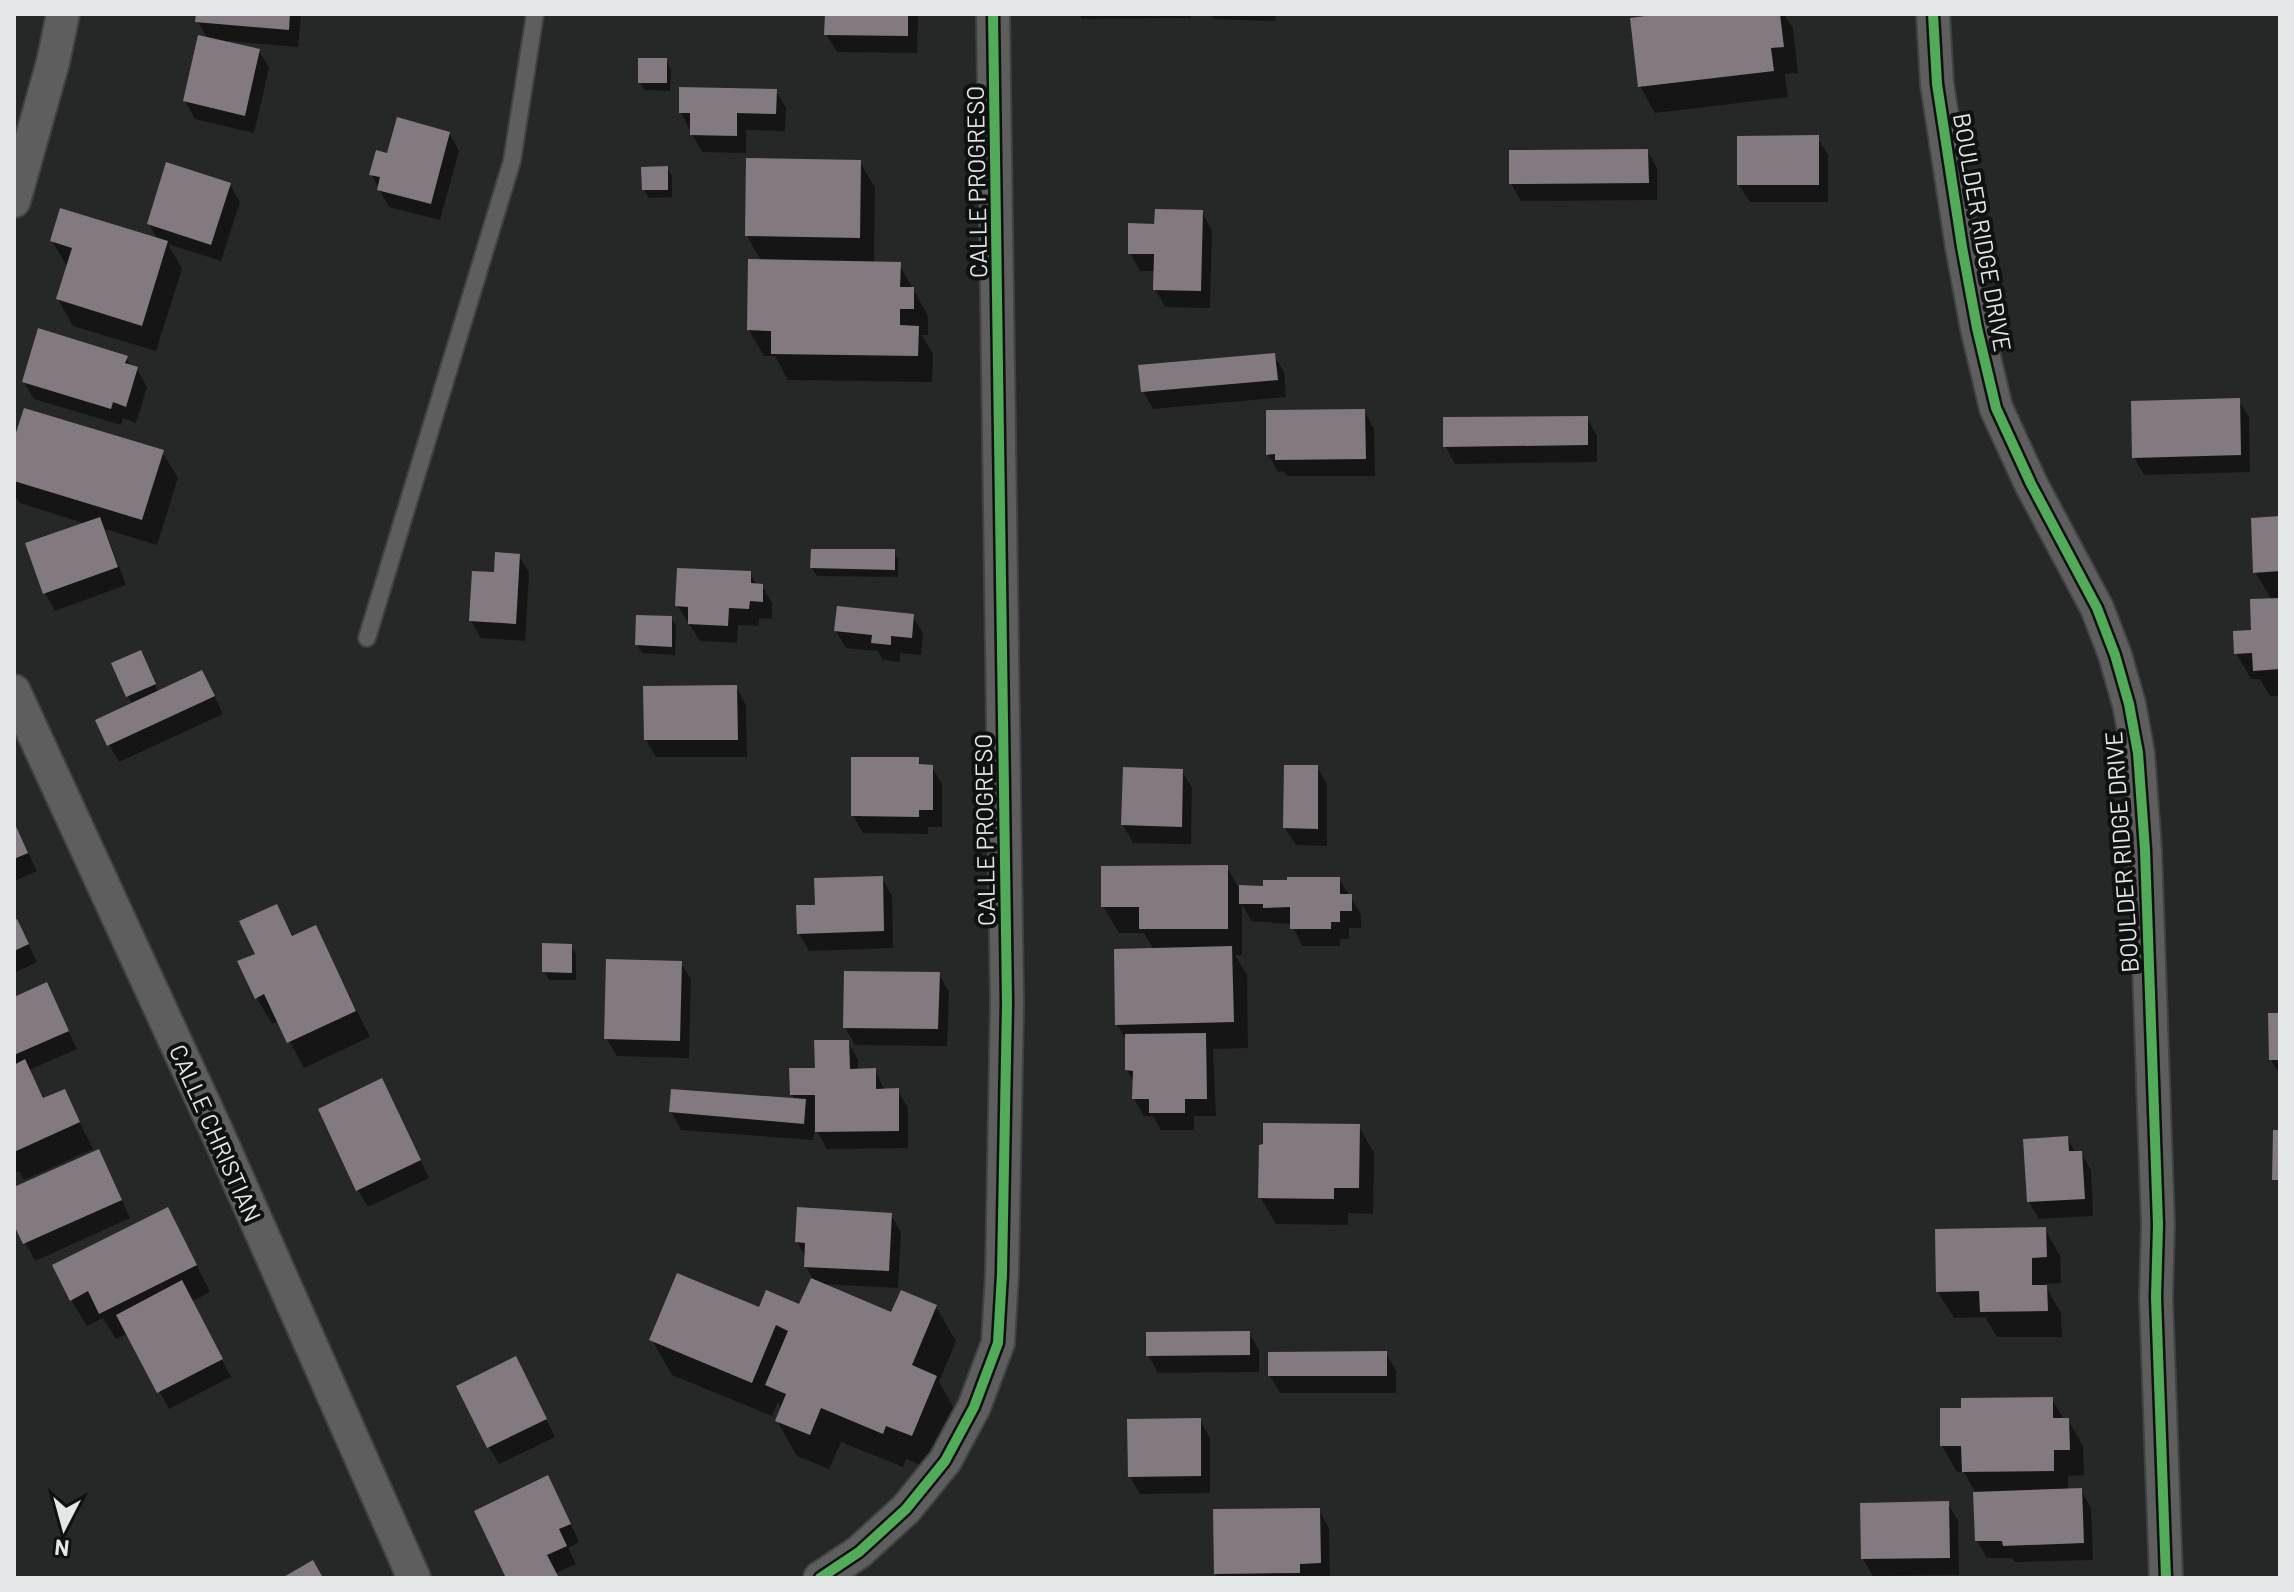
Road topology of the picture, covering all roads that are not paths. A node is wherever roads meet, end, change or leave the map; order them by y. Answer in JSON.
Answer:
{"nodes":[{"id":1,"x":63,"y":14,"type":"edge"},
{"id":2,"x":535,"y":14,"type":"edge"},
{"id":3,"x":993,"y":14,"type":"edge"},
{"id":4,"x":1933,"y":14,"type":"edge"},
{"id":5,"x":14,"y":201,"type":"edge"},
{"id":6,"x":367,"y":638,"type":"dead end"},
{"id":7,"x":14,"y":691,"type":"edge"},
{"id":8,"x":414,"y":1578,"type":"edge"},
{"id":9,"x":820,"y":1578,"type":"edge"},
{"id":10,"x":2166,"y":1578,"type":"edge"}],
"edges":[{"from":1,"to":5,"type":"street"},
{"from":2,"to":6,"type":"lane"},
{"from":3,"to":9,"type":"street","name":"CALLE PROGRESO"},
{"from":4,"to":10,"type":"street","name":"BOULDER RIDGE DRIVE"},
{"from":7,"to":8,"type":"street","name":"CALLE CHRISTIAN"}]}
